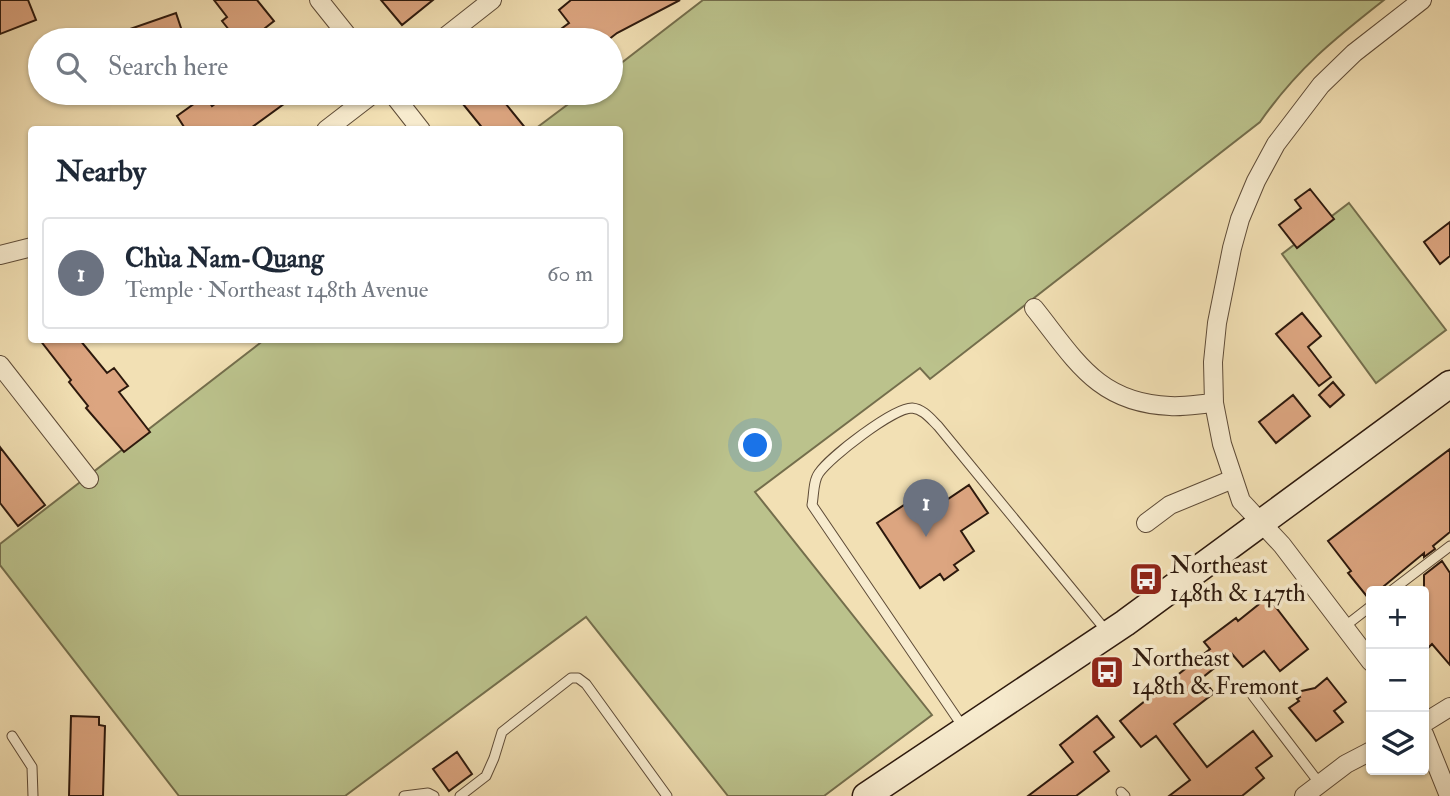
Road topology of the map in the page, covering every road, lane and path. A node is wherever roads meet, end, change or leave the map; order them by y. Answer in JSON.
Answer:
{"nodes":[{"id":1,"x":319,"y":0,"type":"edge"},
{"id":2,"x":492,"y":0,"type":"edge"},
{"id":3,"x":1422,"y":0,"type":"edge"},
{"id":4,"x":341,"y":28,"type":"edge"},
{"id":5,"x":456,"y":28,"type":"edge"},
{"id":6,"x":358,"y":105,"type":"edge"},
{"id":7,"x":401,"y":105,"type":"edge"},
{"id":8,"x":331,"y":126,"type":"edge"},
{"id":9,"x":418,"y":126,"type":"edge"},
{"id":10,"x":28,"y":248,"type":"edge"},
{"id":11,"x":0,"y":256,"type":"edge"},
{"id":12,"x":1034,"y":308,"type":"dead end"},
{"id":13,"x":0,"y":365,"type":"edge"},
{"id":14,"x":1450,"y":384,"type":"edge"},
{"id":15,"x":1214,"y":403,"type":"junction"},
{"id":16,"x":1233,"y":479,"type":"junction"},
{"id":17,"x":89,"y":480,"type":"dead end"},
{"id":18,"x":1146,"y":523,"type":"dead end"},
{"id":19,"x":1262,"y":524,"type":"junction"},
{"id":20,"x":1450,"y":546,"type":"edge"},
{"id":21,"x":1398,"y":586,"type":"edge"},
{"id":22,"x":1366,"y":610,"type":"edge"},
{"id":23,"x":1344,"y":627,"type":"junction"},
{"id":24,"x":1109,"y":634,"type":"junction"},
{"id":25,"x":1366,"y":656,"type":"edge"},
{"id":26,"x":1253,"y":696,"type":"dead end"},
{"id":27,"x":1450,"y":707,"type":"edge"},
{"id":28,"x":1429,"y":720,"type":"edge"},
{"id":29,"x":964,"y":729,"type":"junction"},
{"id":30,"x":12,"y":736,"type":"dead end"},
{"id":31,"x":1429,"y":746,"type":"edge"},
{"id":32,"x":1366,"y":754,"type":"edge"},
{"id":33,"x":1320,"y":784,"type":"junction"},
{"id":34,"x":33,"y":796,"type":"edge"},
{"id":35,"x":404,"y":796,"type":"edge"},
{"id":36,"x":434,"y":796,"type":"edge"},
{"id":37,"x":460,"y":796,"type":"edge"},
{"id":38,"x":667,"y":796,"type":"edge"},
{"id":39,"x":866,"y":796,"type":"edge"},
{"id":40,"x":1304,"y":796,"type":"edge"},
{"id":41,"x":1449,"y":796,"type":"edge"}],
"edges":[{"from":1,"to":4,"type":"street"},
{"from":2,"to":5,"type":"street"},
{"from":3,"to":15,"type":"street"},
{"from":6,"to":8,"type":"street"},
{"from":7,"to":9,"type":"street"},
{"from":10,"to":11,"type":"street"},
{"from":12,"to":15,"type":"street"},
{"from":13,"to":17,"type":"street"},
{"from":14,"to":19,"type":"main road"},
{"from":15,"to":16,"type":"street"},
{"from":16,"to":18,"type":"street"},
{"from":16,"to":19,"type":"street"},
{"from":19,"to":23,"type":"street"},
{"from":19,"to":24,"type":"main road"},
{"from":20,"to":21,"type":"lane"},
{"from":22,"to":23,"type":"lane"},
{"from":23,"to":25,"type":"street"},
{"from":24,"to":29,"type":"main road"},
{"from":24,"to":29,"type":"lane"},
{"from":26,"to":33,"type":"lane"},
{"from":27,"to":28,"type":"street"},
{"from":29,"to":39,"type":"main road"},
{"from":30,"to":34,"type":"lane"},
{"from":31,"to":41,"type":"street"},
{"from":32,"to":33,"type":"street"},
{"from":33,"to":40,"type":"street"},
{"from":35,"to":36,"type":"lane"},
{"from":37,"to":38,"type":"lane"}]}
